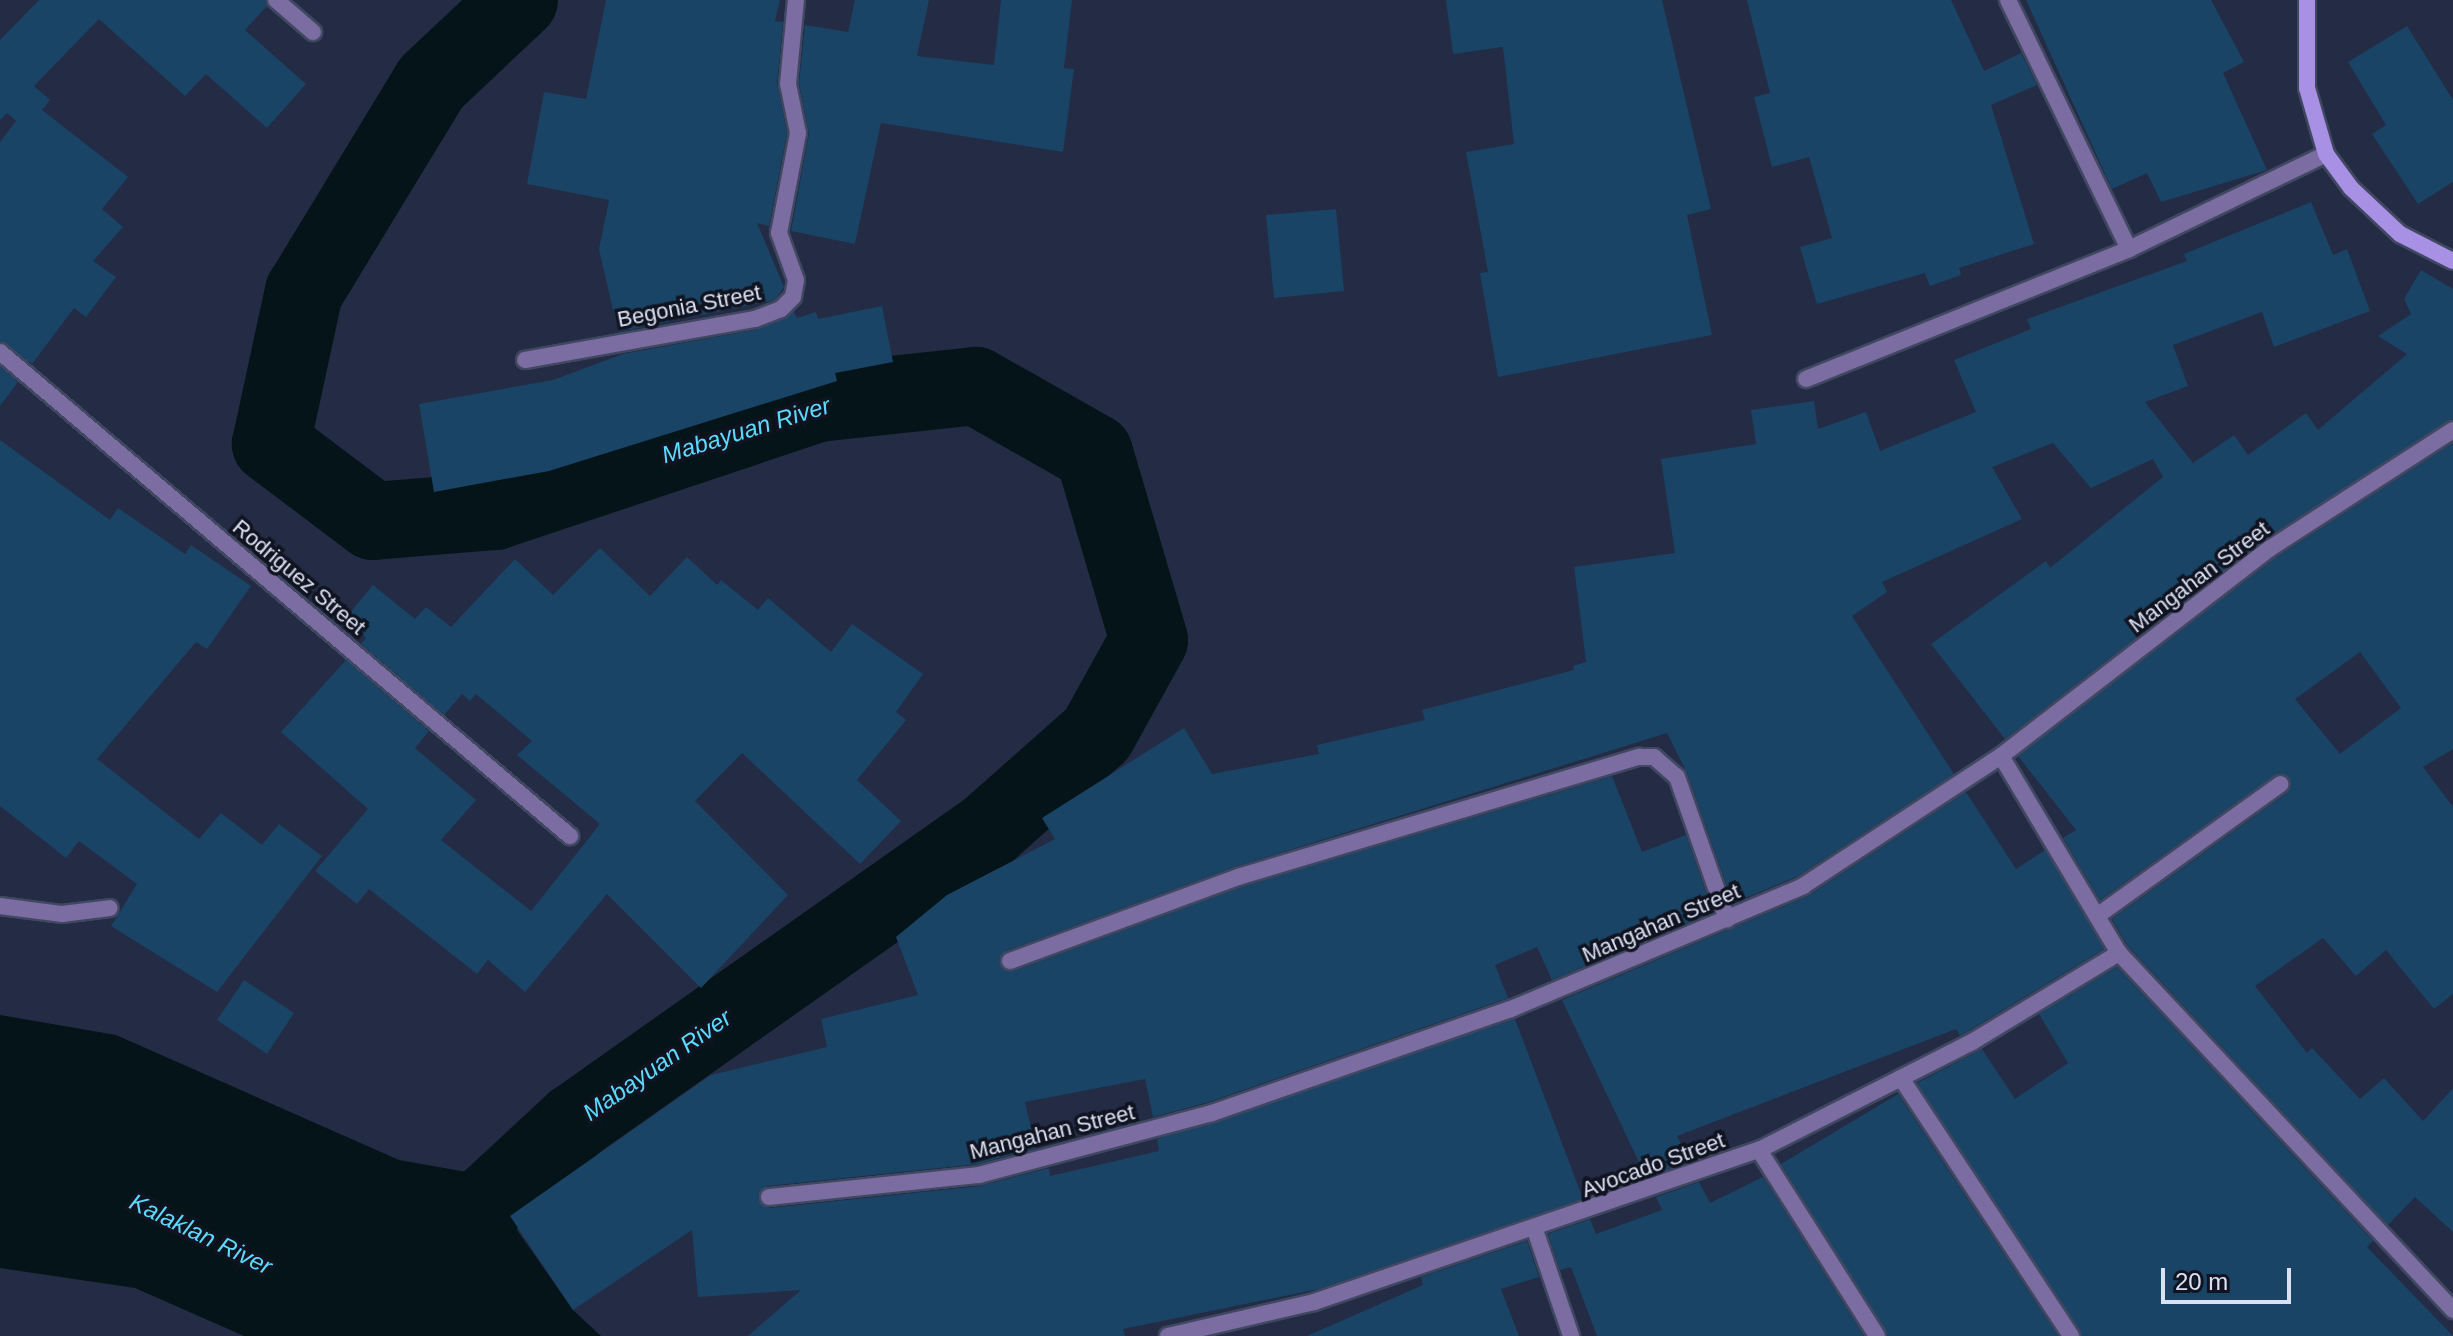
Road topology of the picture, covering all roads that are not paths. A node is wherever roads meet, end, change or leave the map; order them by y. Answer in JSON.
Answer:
{"nodes":[{"id":1,"x":276,"y":0,"type":"edge"},
{"id":2,"x":796,"y":0,"type":"edge"},
{"id":3,"x":2008,"y":0,"type":"edge"},
{"id":4,"x":2307,"y":0,"type":"edge"},
{"id":5,"x":313,"y":32,"type":"dead end"},
{"id":6,"x":2326,"y":154,"type":"junction"},
{"id":7,"x":2129,"y":249,"type":"junction"},
{"id":8,"x":2453,"y":261,"type":"edge"},
{"id":9,"x":0,"y":352,"type":"edge"},
{"id":10,"x":525,"y":360,"type":"dead end"},
{"id":11,"x":1806,"y":379,"type":"dead end"},
{"id":12,"x":2453,"y":430,"type":"edge"},
{"id":13,"x":2001,"y":756,"type":"junction"},
{"id":14,"x":2281,"y":784,"type":"dead end"},
{"id":15,"x":570,"y":836,"type":"dead end"},
{"id":16,"x":0,"y":906,"type":"edge"},
{"id":17,"x":110,"y":908,"type":"dead end"},
{"id":18,"x":2097,"y":916,"type":"junction"},
{"id":19,"x":1727,"y":919,"type":"junction"},
{"id":20,"x":2119,"y":953,"type":"junction"},
{"id":21,"x":1010,"y":961,"type":"dead end"},
{"id":22,"x":1901,"y":1078,"type":"junction"},
{"id":23,"x":1759,"y":1150,"type":"junction"},
{"id":24,"x":769,"y":1197,"type":"dead end"},
{"id":25,"x":1535,"y":1230,"type":"junction"},
{"id":26,"x":2453,"y":1310,"type":"edge"},
{"id":27,"x":1168,"y":1336,"type":"edge"},
{"id":28,"x":1571,"y":1336,"type":"edge"},
{"id":29,"x":1877,"y":1336,"type":"edge"},
{"id":30,"x":2071,"y":1336,"type":"edge"}],
"edges":[{"from":1,"to":5,"type":"street"},
{"from":2,"to":10,"type":"street","name":"Begonia Street"},
{"from":3,"to":7,"type":"street"},
{"from":4,"to":6,"type":"main road"},
{"from":6,"to":7,"type":"street"},
{"from":6,"to":8,"type":"main road"},
{"from":7,"to":11,"type":"street"},
{"from":9,"to":15,"type":"street","name":"Rodriguez Street"},
{"from":12,"to":13,"type":"street","name":"Mangahan Street"},
{"from":13,"to":18,"type":"street"},
{"from":13,"to":19,"type":"street","name":"Mangahan Street"},
{"from":14,"to":18,"type":"street"},
{"from":16,"to":17,"type":"street"},
{"from":18,"to":20,"type":"street"},
{"from":19,"to":21,"type":"street"},
{"from":19,"to":24,"type":"street","name":"Mangahan Street"},
{"from":20,"to":22,"type":"street","name":"Avocado Street"},
{"from":20,"to":26,"type":"street"},
{"from":22,"to":23,"type":"street","name":"Avocado Street"},
{"from":22,"to":30,"type":"street"},
{"from":23,"to":25,"type":"street","name":"Avocado Street"},
{"from":23,"to":29,"type":"street"},
{"from":25,"to":27,"type":"street","name":"Avocado Street"},
{"from":25,"to":28,"type":"street"}]}
